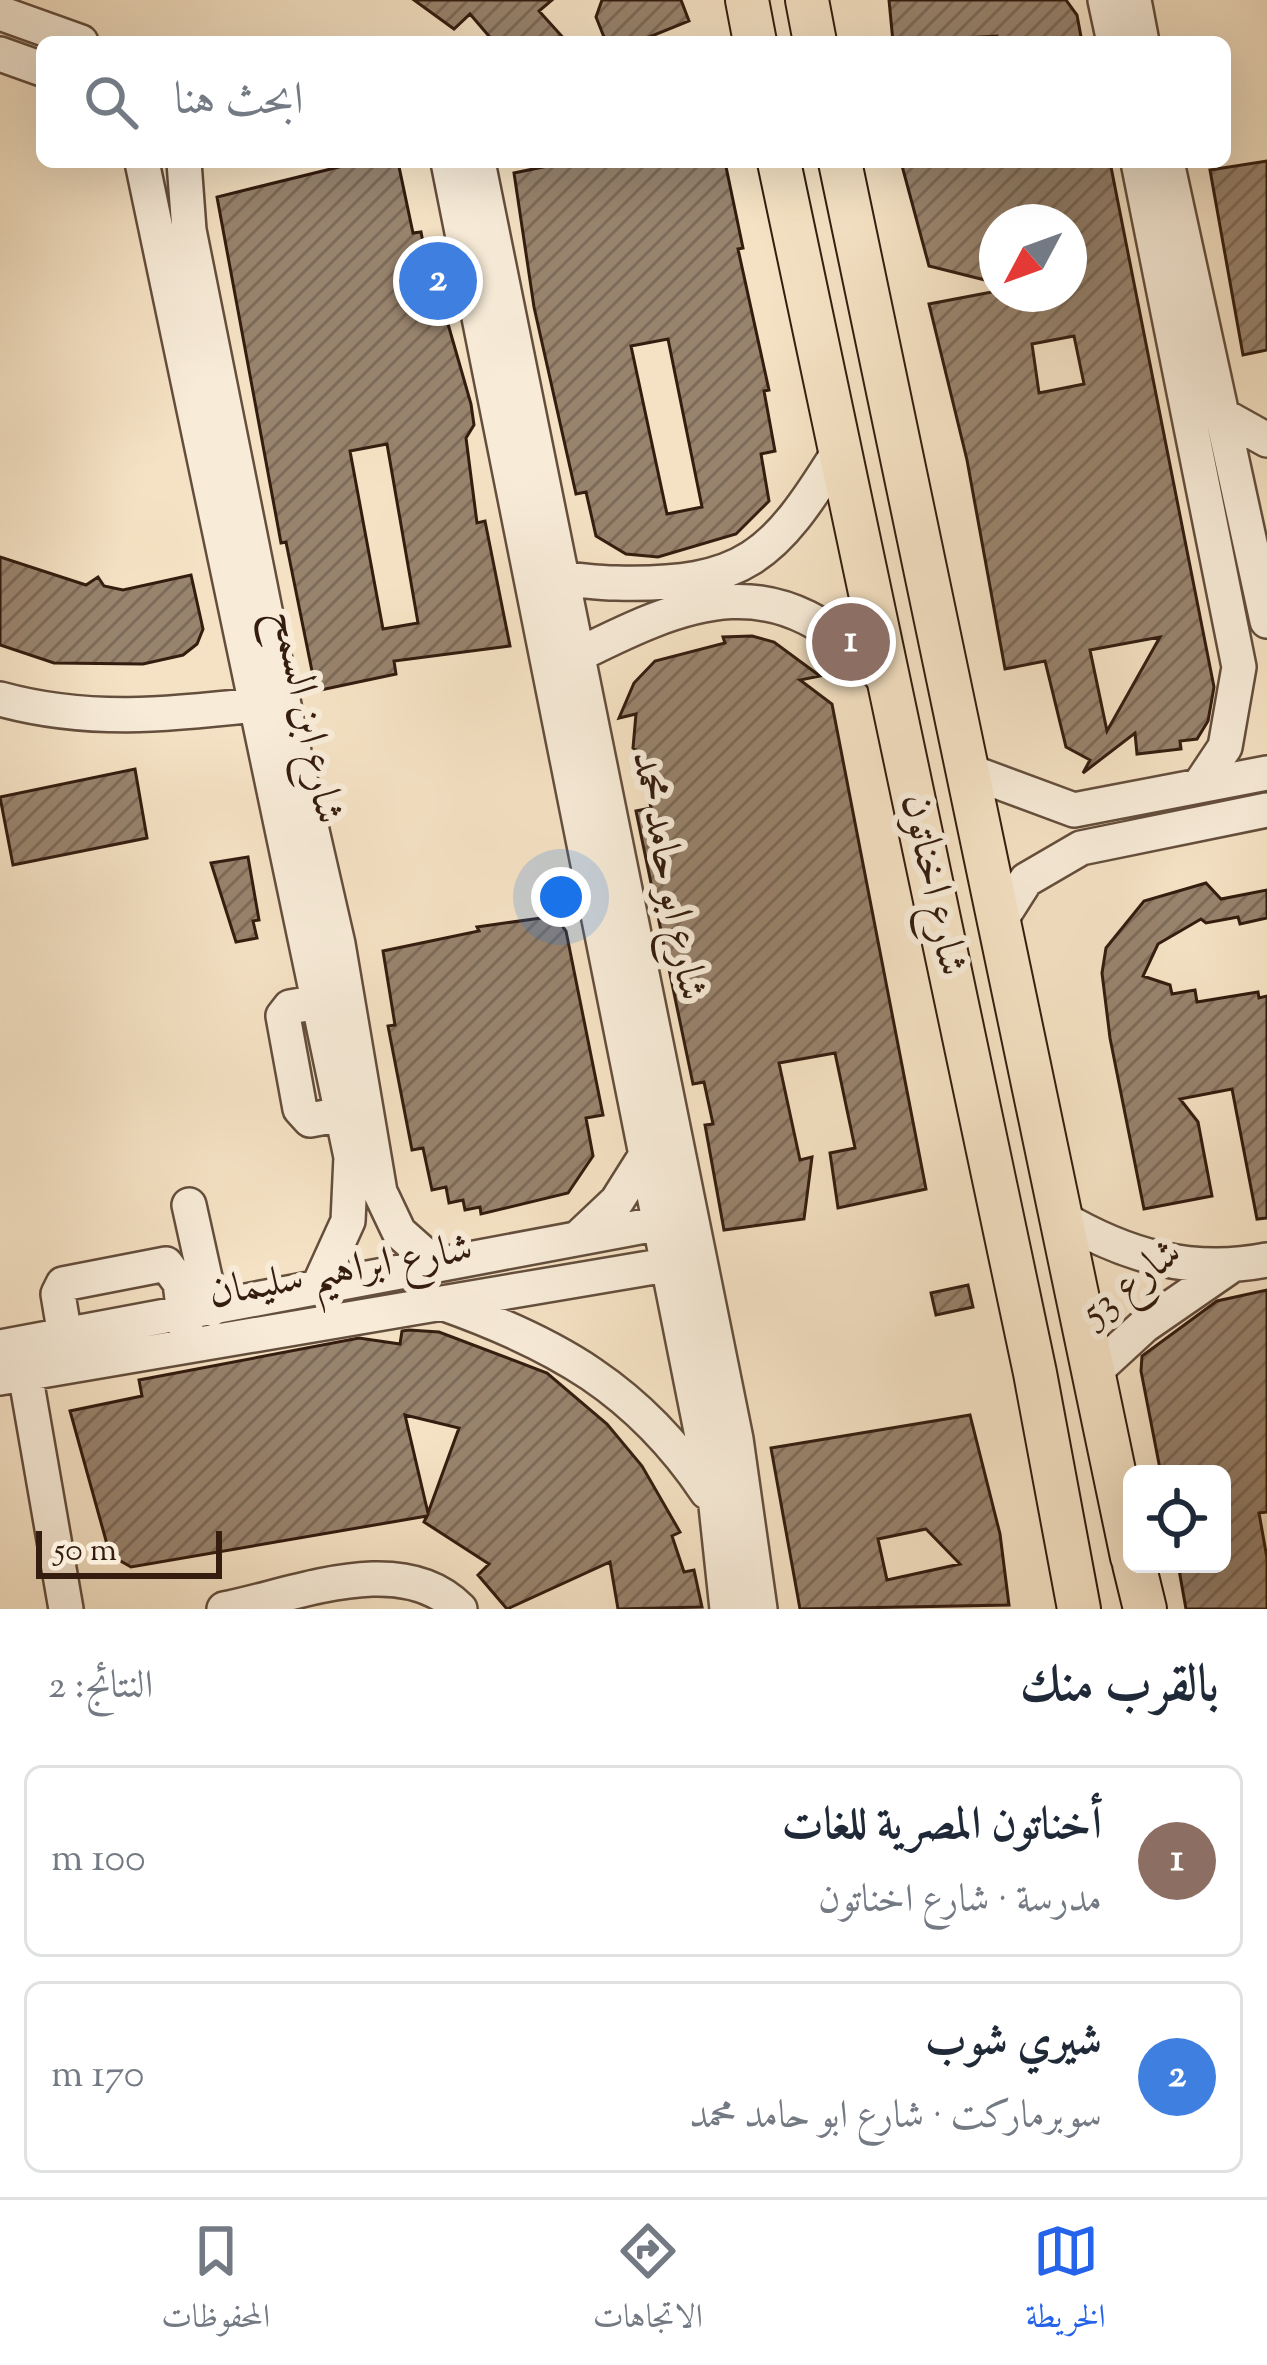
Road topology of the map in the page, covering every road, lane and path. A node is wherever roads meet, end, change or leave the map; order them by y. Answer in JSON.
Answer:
{"nodes":[{"id":1,"x":747,"y":0,"type":"edge"},
{"id":2,"x":1105,"y":0,"type":"edge"},
{"id":3,"x":1134,"y":0,"type":"edge"},
{"id":4,"x":0,"y":13,"type":"edge"},
{"id":5,"x":64,"y":36,"type":"edge"},
{"id":6,"x":754,"y":36,"type":"edge"},
{"id":7,"x":1113,"y":36,"type":"edge"},
{"id":8,"x":1141,"y":36,"type":"edge"},
{"id":9,"x":0,"y":54,"type":"edge"},
{"id":10,"x":36,"y":67,"type":"edge"},
{"id":11,"x":143,"y":168,"type":"edge"},
{"id":12,"x":185,"y":168,"type":"edge"},
{"id":13,"x":449,"y":168,"type":"edge"},
{"id":14,"x":479,"y":168,"type":"edge"},
{"id":15,"x":780,"y":168,"type":"edge"},
{"id":16,"x":841,"y":168,"type":"edge"},
{"id":17,"x":1139,"y":168,"type":"edge"},
{"id":18,"x":1168,"y":168,"type":"edge"},
{"id":19,"x":1224,"y":416,"type":"junction"},
{"id":20,"x":1267,"y":440,"type":"edge"},
{"id":21,"x":838,"y":453,"type":"junction"},
{"id":22,"x":1258,"y":522,"type":"edge"},
{"id":23,"x":547,"y":579,"type":"junction"},
{"id":24,"x":1267,"y":622,"type":"edge"},
{"id":25,"x":564,"y":662,"type":"junction"},
{"id":26,"x":1253,"y":664,"type":"edge"},
{"id":27,"x":887,"y":682,"type":"junction"},
{"id":28,"x":0,"y":699,"type":"edge"},
{"id":29,"x":256,"y":705,"type":"junction"},
{"id":30,"x":966,"y":770,"type":"junction"},
{"id":31,"x":1267,"y":773,"type":"edge"},
{"id":32,"x":1199,"y":786,"type":"junction"},
{"id":33,"x":1074,"y":810,"type":"junction"},
{"id":34,"x":1267,"y":810,"type":"edge"},
{"id":35,"x":1081,"y":848,"type":"junction"},
{"id":36,"x":998,"y":924,"type":"junction"},
{"id":37,"x":646,"y":1155,"type":"junction"},
{"id":38,"x":189,"y":1205,"type":"dead end"},
{"id":39,"x":1060,"y":1217,"type":"junction"},
{"id":40,"x":675,"y":1220,"type":"junction"},
{"id":41,"x":578,"y":1238,"type":"junction"},
{"id":42,"x":1267,"y":1260,"type":"edge"},
{"id":43,"x":682,"y":1262,"type":"junction"},
{"id":44,"x":435,"y":1264,"type":"junction"},
{"id":45,"x":1228,"y":1268,"type":"junction"},
{"id":46,"x":318,"y":1287,"type":"junction"},
{"id":47,"x":435,"y":1300,"type":"junction"},
{"id":48,"x":194,"y":1324,"type":"junction"},
{"id":49,"x":65,"y":1336,"type":"junction"},
{"id":50,"x":0,"y":1347,"type":"edge"},
{"id":51,"x":1094,"y":1372,"type":"junction"},
{"id":52,"x":12,"y":1376,"type":"edge"},
{"id":53,"x":716,"y":1506,"type":"junction"},
{"id":54,"x":1123,"y":1513,"type":"edge"},
{"id":55,"x":1136,"y":1573,"type":"edge"},
{"id":56,"x":66,"y":1609,"type":"edge"},
{"id":57,"x":224,"y":1609,"type":"edge"},
{"id":58,"x":460,"y":1609,"type":"edge"},
{"id":59,"x":727,"y":1609,"type":"edge"},
{"id":60,"x":760,"y":1609,"type":"edge"},
{"id":61,"x":1079,"y":1609,"type":"edge"},
{"id":62,"x":1145,"y":1609,"type":"edge"}],
"edges":[{"from":1,"to":6,"type":"main road"},
{"from":2,"to":7,"type":"street"},
{"from":3,"to":8,"type":"street"},
{"from":4,"to":5,"type":"street"},
{"from":9,"to":10,"type":"street"},
{"from":11,"to":29,"type":"street","name":"شارع ابن السمح"},
{"from":12,"to":44,"type":"street","name":"شارع ابن السمح"},
{"from":13,"to":23,"type":"street","name":"شارع ابو حامد محمد"},
{"from":14,"to":23,"type":"street","name":"شارع ابو حامد محمد"},
{"from":15,"to":21,"type":"main road","name":"شارع اخناتون"},
{"from":16,"to":30,"type":"main road","name":"شارع اخناتون"},
{"from":17,"to":26,"type":"street"},
{"from":18,"to":19,"type":"street"},
{"from":19,"to":20,"type":"street"},
{"from":19,"to":22,"type":"street"},
{"from":21,"to":23,"type":"street"},
{"from":21,"to":27,"type":"main road","name":"شارع اخناتون"},
{"from":22,"to":24,"type":"street"},
{"from":23,"to":25,"type":"street","name":"شارع ابو حامد محمد"},
{"from":25,"to":27,"type":"street"},
{"from":25,"to":37,"type":"street","name":"شارع ابو حامد محمد"},
{"from":25,"to":40,"type":"street","name":"شارع ابو حامد محمد"},
{"from":26,"to":32,"type":"street"},
{"from":27,"to":61,"type":"main road","name":"شارع اخناتون"},
{"from":28,"to":29,"type":"street"},
{"from":29,"to":46,"type":"street","name":"شارع ابن السمح"},
{"from":30,"to":33,"type":"street"},
{"from":30,"to":36,"type":"main road","name":"شارع اخناتون"},
{"from":31,"to":32,"type":"street"},
{"from":32,"to":33,"type":"street"},
{"from":33,"to":35,"type":"street"},
{"from":34,"to":35,"type":"street"},
{"from":35,"to":36,"type":"street"},
{"from":36,"to":39,"type":"main road","name":"شارع اخناتون"},
{"from":37,"to":40,"type":"street","name":"شارع ابو حامد محمد"},
{"from":37,"to":41,"type":"street"},
{"from":38,"to":48,"type":"street"},
{"from":39,"to":45,"type":"street","name":"شارع 53"},
{"from":39,"to":51,"type":"main road","name":"شارع اخناتون"},
{"from":40,"to":41,"type":"street","name":"شارع ابراهيم سليمان"},
{"from":40,"to":43,"type":"street","name":"شارع ابو حامد محمد"},
{"from":41,"to":44,"type":"street","name":"شارع ابراهيم سليمان"},
{"from":42,"to":45,"type":"street","name":"شارع 53"},
{"from":43,"to":47,"type":"street","name":"شارع ابراهيم سليمان"},
{"from":43,"to":53,"type":"street","name":"شارع ابو حامد محمد"},
{"from":43,"to":60,"type":"street","name":"شارع ابو حامد محمد"},
{"from":44,"to":46,"type":"street","name":"شارع ابراهيم سليمان"},
{"from":45,"to":51,"type":"street","name":"شارع 53"},
{"from":46,"to":48,"type":"street","name":"شارع ابراهيم سليمان"},
{"from":47,"to":48,"type":"street","name":"شارع ابراهيم سليمان"},
{"from":47,"to":53,"type":"street"},
{"from":48,"to":49,"type":"street","name":"شارع ابراهيم سليمان"},
{"from":48,"to":49,"type":"street"},
{"from":48,"to":52,"type":"street","name":"شارع ابراهيم سليمان"},
{"from":49,"to":50,"type":"street","name":"شارع ابراهيم سليمان"},
{"from":51,"to":54,"type":"main road","name":"شارع اخناتون"},
{"from":52,"to":56,"type":"street"},
{"from":53,"to":59,"type":"street","name":"شارع ابو حامد محمد"},
{"from":55,"to":62,"type":"main road","name":"شارع اخناتون"},
{"from":57,"to":58,"type":"street"}]}
